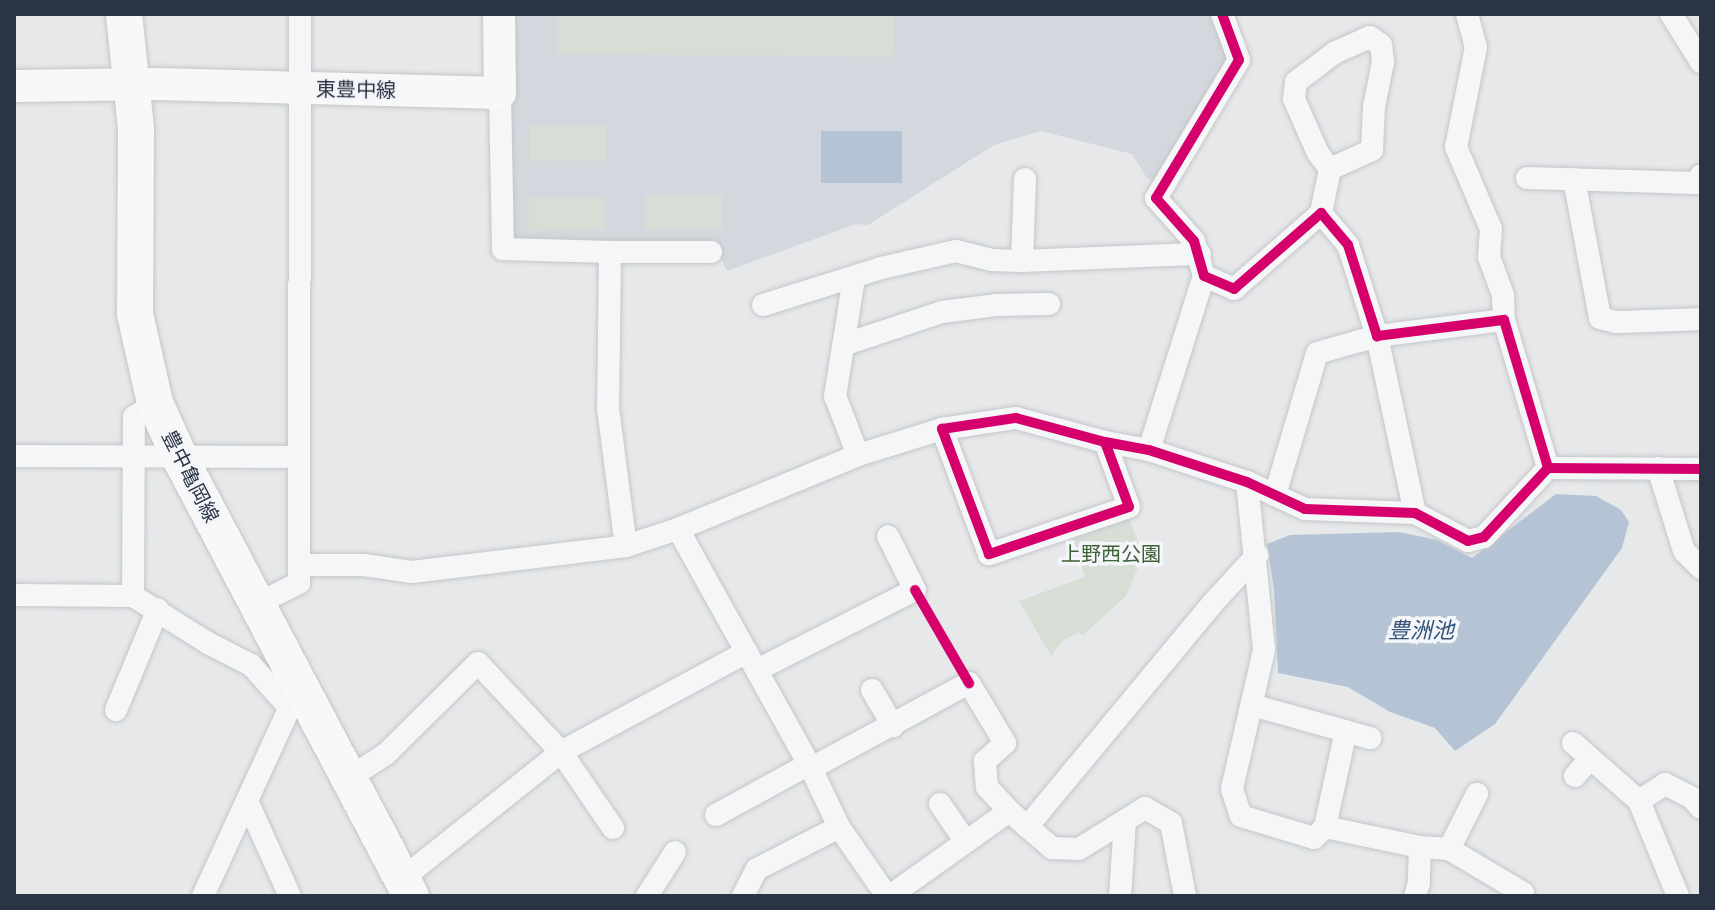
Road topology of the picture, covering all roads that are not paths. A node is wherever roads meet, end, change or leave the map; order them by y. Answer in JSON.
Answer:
{"nodes":[{"id":1,"x":124,"y":14,"type":"edge"},
{"id":2,"x":300,"y":14,"type":"edge"},
{"id":3,"x":499,"y":14,"type":"edge"},
{"id":4,"x":1467,"y":14,"type":"edge"},
{"id":5,"x":1671,"y":14,"type":"edge"},
{"id":6,"x":1229,"y":17,"type":"edge"},
{"id":7,"x":1701,"y":62,"type":"edge"},
{"id":8,"x":133,"y":85,"type":"junction"},
{"id":9,"x":14,"y":86,"type":"edge"},
{"id":10,"x":299,"y":88,"type":"junction"},
{"id":11,"x":500,"y":93,"type":"junction"},
{"id":12,"x":1330,"y":169,"type":"junction"},
{"id":13,"x":1701,"y":175,"type":"edge"},
{"id":14,"x":1527,"y":178,"type":"dead end"},
{"id":15,"x":1025,"y":179,"type":"dead end"},
{"id":16,"x":1574,"y":179,"type":"junction"},
{"id":17,"x":1321,"y":213,"type":"junction"},
{"id":18,"x":610,"y":252,"type":"junction"},
{"id":19,"x":711,"y":252,"type":"dead end"},
{"id":20,"x":1022,"y":261,"type":"junction"},
{"id":21,"x":1202,"y":265,"type":"junction"},
{"id":22,"x":854,"y":278,"type":"junction"},
{"id":23,"x":1049,"y":304,"type":"dead end"},
{"id":24,"x":763,"y":305,"type":"dead end"},
{"id":25,"x":1701,"y":319,"type":"edge"},
{"id":26,"x":1504,"y":320,"type":"junction"},
{"id":27,"x":1377,"y":336,"type":"junction"},
{"id":28,"x":843,"y":345,"type":"junction"},
{"id":29,"x":155,"y":403,"type":"junction"},
{"id":30,"x":942,"y":429,"type":"junction"},
{"id":31,"x":1105,"y":442,"type":"junction"},
{"id":32,"x":1149,"y":450,"type":"junction"},
{"id":33,"x":858,"y":455,"type":"junction"},
{"id":34,"x":14,"y":456,"type":"edge"},
{"id":35,"x":133,"y":456,"type":"junction"},
{"id":36,"x":179,"y":456,"type":"junction"},
{"id":37,"x":299,"y":457,"type":"junction"},
{"id":38,"x":1548,"y":468,"type":"junction"},
{"id":39,"x":1658,"y":468,"type":"junction"},
{"id":40,"x":1701,"y":469,"type":"edge"},
{"id":41,"x":1247,"y":482,"type":"junction"},
{"id":42,"x":1275,"y":495,"type":"junction"},
{"id":43,"x":1415,"y":513,"type":"junction"},
{"id":44,"x":678,"y":529,"type":"junction"},
{"id":45,"x":888,"y":536,"type":"dead end"},
{"id":46,"x":626,"y":546,"type":"junction"},
{"id":47,"x":1257,"y":555,"type":"junction"},
{"id":48,"x":299,"y":565,"type":"junction"},
{"id":49,"x":1701,"y":568,"type":"edge"},
{"id":50,"x":14,"y":595,"type":"edge"},
{"id":51,"x":133,"y":596,"type":"junction"},
{"id":52,"x":257,"y":604,"type":"junction"},
{"id":53,"x":158,"y":609,"type":"junction"},
{"id":54,"x":752,"y":661,"type":"junction"},
{"id":55,"x":872,"y":690,"type":"dead end"},
{"id":56,"x":295,"y":696,"type":"junction"},
{"id":57,"x":1252,"y":705,"type":"junction"},
{"id":58,"x":116,"y":710,"type":"dead end"},
{"id":59,"x":893,"y":726,"type":"junction"},
{"id":60,"x":1346,"y":731,"type":"junction"},
{"id":61,"x":1370,"y":738,"type":"dead end"},
{"id":62,"x":1573,"y":743,"type":"dead end"},
{"id":63,"x":561,"y":752,"type":"junction"},
{"id":64,"x":809,"y":764,"type":"junction"},
{"id":65,"x":349,"y":778,"type":"junction"},
{"id":66,"x":1477,"y":794,"type":"dead end"},
{"id":67,"x":1639,"y":801,"type":"junction"},
{"id":68,"x":248,"y":803,"type":"junction"},
{"id":69,"x":940,"y":804,"type":"dead end"},
{"id":70,"x":1701,"y":808,"type":"edge"},
{"id":71,"x":1009,"y":811,"type":"junction"},
{"id":72,"x":716,"y":815,"type":"dead end"},
{"id":73,"x":1125,"y":820,"type":"junction"},
{"id":74,"x":839,"y":827,"type":"junction"},
{"id":75,"x":1027,"y":827,"type":"junction"},
{"id":76,"x":1325,"y":827,"type":"junction"},
{"id":77,"x":613,"y":828,"type":"dead end"},
{"id":78,"x":966,"y":842,"type":"junction"},
{"id":79,"x":1420,"y":847,"type":"junction"},
{"id":80,"x":1449,"y":849,"type":"junction"},
{"id":81,"x":675,"y":852,"type":"dead end"},
{"id":82,"x":406,"y":888,"type":"edge"},
{"id":83,"x":641,"y":894,"type":"edge"},
{"id":84,"x":1192,"y":894,"type":"edge"},
{"id":85,"x":203,"y":896,"type":"edge"},
{"id":86,"x":290,"y":896,"type":"edge"},
{"id":87,"x":743,"y":896,"type":"edge"},
{"id":88,"x":888,"y":896,"type":"edge"},
{"id":89,"x":1120,"y":896,"type":"edge"},
{"id":90,"x":1415,"y":896,"type":"edge"},
{"id":91,"x":1521,"y":896,"type":"edge"},
{"id":92,"x":1678,"y":896,"type":"edge"}],
"edges":[{"from":1,"to":8,"type":"main road","name":"豊中亀岡線"},
{"from":2,"to":10,"type":"street"},
{"from":3,"to":11,"type":"street"},
{"from":4,"to":26,"type":"street"},
{"from":5,"to":7,"type":"street"},
{"from":6,"to":21,"type":"street"},
{"from":8,"to":9,"type":"street","name":"東豊中線"},
{"from":8,"to":10,"type":"street","name":"東豊中線"},
{"from":8,"to":29,"type":"main road","name":"豊中亀岡線"},
{"from":10,"to":11,"type":"street","name":"東豊中線"},
{"from":10,"to":37,"type":"street"},
{"from":11,"to":18,"type":"street"},
{"from":12,"to":12,"type":"street"},
{"from":12,"to":17,"type":"street"},
{"from":13,"to":16,"type":"street"},
{"from":14,"to":16,"type":"street"},
{"from":15,"to":20,"type":"street"},
{"from":16,"to":25,"type":"street"},
{"from":17,"to":21,"type":"street"},
{"from":17,"to":27,"type":"street"},
{"from":18,"to":19,"type":"street"},
{"from":18,"to":46,"type":"street"},
{"from":20,"to":21,"type":"street"},
{"from":20,"to":22,"type":"street"},
{"from":21,"to":32,"type":"street"},
{"from":22,"to":24,"type":"street"},
{"from":22,"to":28,"type":"street"},
{"from":23,"to":28,"type":"street"},
{"from":26,"to":27,"type":"street"},
{"from":26,"to":38,"type":"street"},
{"from":27,"to":42,"type":"street"},
{"from":27,"to":43,"type":"street"},
{"from":28,"to":33,"type":"street"},
{"from":29,"to":35,"type":"street"},
{"from":29,"to":36,"type":"main road","name":"豊中亀岡線"},
{"from":30,"to":31,"type":"street"},
{"from":30,"to":31,"type":"street"},
{"from":30,"to":33,"type":"street"},
{"from":31,"to":32,"type":"street"},
{"from":32,"to":41,"type":"street"},
{"from":33,"to":44,"type":"street"},
{"from":34,"to":35,"type":"street"},
{"from":35,"to":36,"type":"street"},
{"from":35,"to":51,"type":"street"},
{"from":36,"to":37,"type":"street"},
{"from":36,"to":52,"type":"main road","name":"豊中亀岡線"},
{"from":37,"to":48,"type":"street"},
{"from":38,"to":39,"type":"street"},
{"from":38,"to":43,"type":"street"},
{"from":39,"to":40,"type":"street"},
{"from":39,"to":49,"type":"street"},
{"from":41,"to":42,"type":"street"},
{"from":41,"to":47,"type":"street"},
{"from":42,"to":43,"type":"street"},
{"from":44,"to":46,"type":"street"},
{"from":44,"to":54,"type":"street"},
{"from":45,"to":54,"type":"street"},
{"from":46,"to":48,"type":"street"},
{"from":47,"to":57,"type":"street"},
{"from":47,"to":75,"type":"street"},
{"from":48,"to":52,"type":"street"},
{"from":50,"to":51,"type":"street"},
{"from":51,"to":53,"type":"street"},
{"from":52,"to":56,"type":"main road","name":"豊中亀岡線"},
{"from":53,"to":56,"type":"street"},
{"from":53,"to":58,"type":"street"},
{"from":54,"to":63,"type":"street"},
{"from":54,"to":64,"type":"street"},
{"from":55,"to":59,"type":"street"},
{"from":56,"to":65,"type":"main road","name":"豊中亀岡線"},
{"from":56,"to":68,"type":"street"},
{"from":57,"to":60,"type":"street"},
{"from":57,"to":76,"type":"street"},
{"from":59,"to":64,"type":"street"},
{"from":59,"to":71,"type":"street"},
{"from":60,"to":61,"type":"street"},
{"from":60,"to":76,"type":"street"},
{"from":62,"to":67,"type":"street"},
{"from":63,"to":65,"type":"street"},
{"from":63,"to":77,"type":"street"},
{"from":63,"to":82,"type":"street"},
{"from":64,"to":72,"type":"street"},
{"from":64,"to":74,"type":"street"},
{"from":65,"to":82,"type":"main road","name":"豊中亀岡線"},
{"from":66,"to":80,"type":"street"},
{"from":67,"to":70,"type":"street"},
{"from":67,"to":92,"type":"street"},
{"from":68,"to":85,"type":"street"},
{"from":68,"to":86,"type":"street"},
{"from":69,"to":78,"type":"street"},
{"from":71,"to":75,"type":"street"},
{"from":71,"to":78,"type":"street"},
{"from":73,"to":75,"type":"street"},
{"from":73,"to":84,"type":"street"},
{"from":73,"to":89,"type":"street"},
{"from":74,"to":87,"type":"street"},
{"from":74,"to":88,"type":"street"},
{"from":76,"to":79,"type":"street"},
{"from":78,"to":88,"type":"street"},
{"from":79,"to":80,"type":"street"},
{"from":79,"to":90,"type":"street"},
{"from":80,"to":91,"type":"street"},
{"from":81,"to":83,"type":"street"}]}
